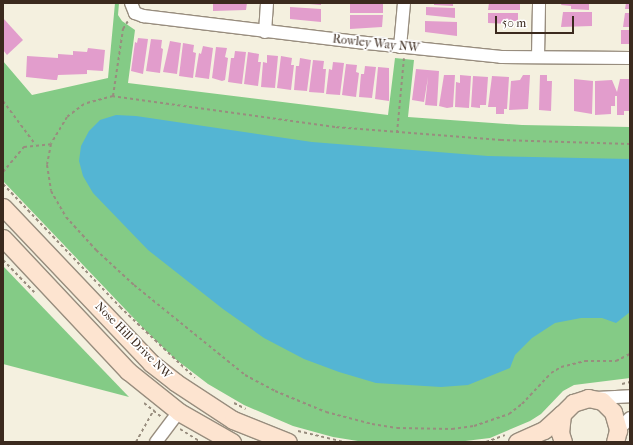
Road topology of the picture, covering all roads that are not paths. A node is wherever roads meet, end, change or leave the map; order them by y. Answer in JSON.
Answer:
{"nodes":[{"id":1,"x":267,"y":3,"type":"edge"},
{"id":2,"x":404,"y":3,"type":"edge"},
{"id":3,"x":539,"y":3,"type":"edge"},
{"id":4,"x":133,"y":8,"type":"edge"},
{"id":5,"x":265,"y":32,"type":"junction"},
{"id":6,"x":403,"y":47,"type":"junction"},
{"id":7,"x":538,"y":57,"type":"junction"},
{"id":8,"x":630,"y":58,"type":"edge"},
{"id":9,"x":3,"y":207,"type":"edge"},
{"id":10,"x":3,"y":238,"type":"edge"},
{"id":11,"x":196,"y":389,"type":"junction"},
{"id":12,"x":630,"y":396,"type":"edge"},
{"id":13,"x":592,"y":398,"type":"junction"},
{"id":14,"x":179,"y":412,"type":"junction"},
{"id":15,"x":562,"y":414,"type":"junction"},
{"id":16,"x":630,"y":418,"type":"edge"},
{"id":17,"x":291,"y":436,"type":"edge"},
{"id":18,"x":616,"y":438,"type":"edge"},
{"id":19,"x":156,"y":442,"type":"edge"},
{"id":20,"x":232,"y":442,"type":"edge"},
{"id":21,"x":517,"y":442,"type":"edge"},
{"id":22,"x":563,"y":442,"type":"edge"}],
"edges":[{"from":1,"to":5,"type":"street"},
{"from":2,"to":6,"type":"street"},
{"from":3,"to":7,"type":"street"},
{"from":4,"to":5,"type":"street","name":"Rowley Way NW"},
{"from":5,"to":6,"type":"street","name":"Rowley Way NW"},
{"from":6,"to":7,"type":"street","name":"Rowley Way NW"},
{"from":7,"to":8,"type":"street","name":"Rowley Way NW"},
{"from":9,"to":11,"type":"street","name":"Nose Hill Drive NW"},
{"from":10,"to":14,"type":"street","name":"Nose Hill Drive NW"},
{"from":11,"to":14,"type":"street"},
{"from":11,"to":17,"type":"street","name":"Nose Hill Drive NW"},
{"from":12,"to":13,"type":"street"},
{"from":13,"to":15,"type":"street"},
{"from":13,"to":18,"type":"street"},
{"from":14,"to":19,"type":"street"},
{"from":14,"to":20,"type":"street","name":"Nose Hill Drive NW"},
{"from":15,"to":21,"type":"street"},
{"from":15,"to":22,"type":"street"},
{"from":16,"to":18,"type":"street"}]}
